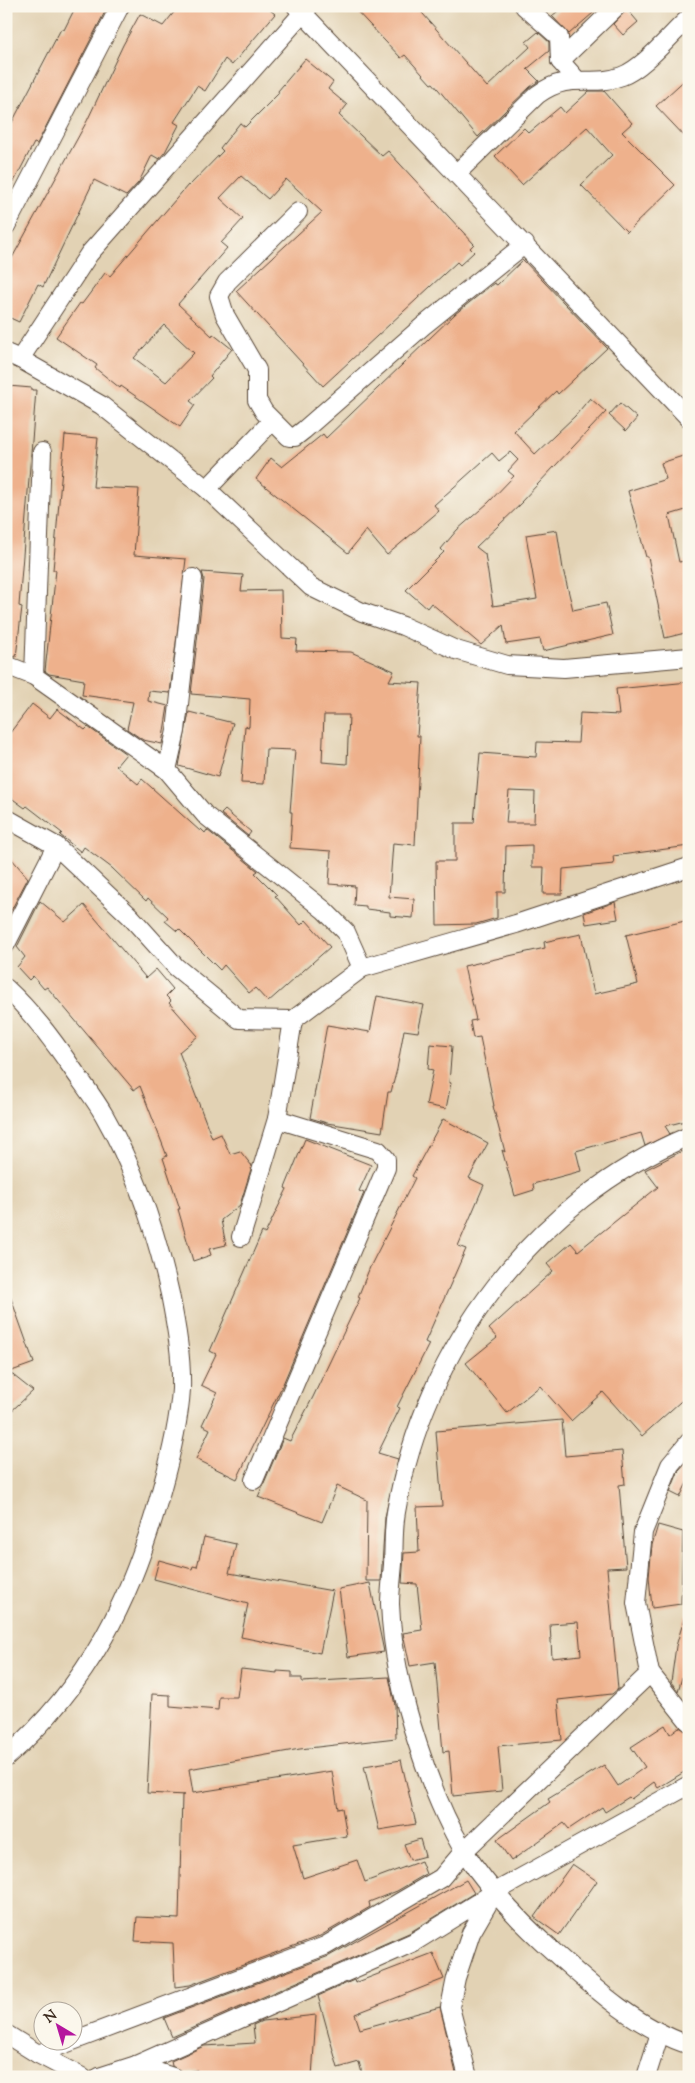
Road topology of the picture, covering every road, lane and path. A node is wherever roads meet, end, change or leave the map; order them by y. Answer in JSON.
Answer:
{"nodes":[{"id":1,"x":120,"y":6,"type":"edge"},
{"id":2,"x":617,"y":6,"type":"edge"},
{"id":3,"x":525,"y":7,"type":"edge"},
{"id":4,"x":303,"y":9,"type":"edge"},
{"id":5,"x":689,"y":18,"type":"edge"},
{"id":6,"x":560,"y":61,"type":"junction"},
{"id":7,"x":576,"y":79,"type":"junction"},
{"id":8,"x":457,"y":173,"type":"junction"},
{"id":9,"x":298,"y":212,"type":"dead end"},
{"id":10,"x":6,"y":226,"type":"edge"},
{"id":11,"x":525,"y":244,"type":"junction"},
{"id":12,"x":13,"y":356,"type":"edge"},
{"id":13,"x":689,"y":418,"type":"edge"},
{"id":14,"x":272,"y":421,"type":"junction"},
{"id":15,"x":42,"y":452,"type":"dead end"},
{"id":16,"x":207,"y":489,"type":"junction"},
{"id":17,"x":193,"y":578,"type":"dead end"},
{"id":18,"x":689,"y":657,"type":"edge"},
{"id":19,"x":6,"y":664,"type":"edge"},
{"id":20,"x":34,"y":676,"type":"junction"},
{"id":21,"x":167,"y":770,"type":"junction"},
{"id":22,"x":6,"y":818,"type":"edge"},
{"id":23,"x":56,"y":846,"type":"junction"},
{"id":24,"x":689,"y":867,"type":"edge"},
{"id":25,"x":6,"y":944,"type":"edge"},
{"id":26,"x":362,"y":968,"type":"junction"},
{"id":27,"x":6,"y":988,"type":"edge"},
{"id":28,"x":293,"y":1020,"type":"junction"},
{"id":29,"x":277,"y":1119,"type":"junction"},
{"id":30,"x":689,"y":1136,"type":"edge"},
{"id":31,"x":241,"y":1237,"type":"dead end"},
{"id":32,"x":689,"y":1442,"type":"edge"},
{"id":33,"x":254,"y":1480,"type":"dead end"},
{"id":34,"x":650,"y":1673,"type":"junction"},
{"id":35,"x":689,"y":1722,"type":"edge"},
{"id":36,"x":6,"y":1758,"type":"edge"},
{"id":37,"x":689,"y":1785,"type":"edge"},
{"id":38,"x":464,"y":1851,"type":"junction"},
{"id":39,"x":495,"y":1892,"type":"junction"},
{"id":40,"x":660,"y":2033,"type":"junction"},
{"id":41,"x":6,"y":2034,"type":"edge"},
{"id":42,"x":689,"y":2045,"type":"edge"},
{"id":43,"x":38,"y":2054,"type":"junction"},
{"id":44,"x":136,"y":2065,"type":"junction"},
{"id":45,"x":82,"y":2077,"type":"edge"},
{"id":46,"x":99,"y":2077,"type":"edge"},
{"id":47,"x":173,"y":2077,"type":"edge"},
{"id":48,"x":468,"y":2077,"type":"edge"},
{"id":49,"x":646,"y":2077,"type":"edge"}],
"edges":[{"from":1,"to":10,"type":"street"},
{"from":2,"to":6,"type":"street"},
{"from":3,"to":6,"type":"street"},
{"from":4,"to":8,"type":"street"},
{"from":4,"to":12,"type":"street"},
{"from":5,"to":7,"type":"street"},
{"from":6,"to":7,"type":"street"},
{"from":7,"to":8,"type":"street"},
{"from":8,"to":11,"type":"street"},
{"from":9,"to":14,"type":"street"},
{"from":11,"to":13,"type":"street"},
{"from":11,"to":14,"type":"street"},
{"from":12,"to":16,"type":"street"},
{"from":14,"to":16,"type":"street"},
{"from":15,"to":20,"type":"street"},
{"from":16,"to":18,"type":"street"},
{"from":17,"to":21,"type":"street"},
{"from":19,"to":20,"type":"street"},
{"from":20,"to":21,"type":"street"},
{"from":21,"to":26,"type":"street"},
{"from":22,"to":23,"type":"street"},
{"from":23,"to":25,"type":"street"},
{"from":23,"to":28,"type":"street"},
{"from":24,"to":26,"type":"street"},
{"from":26,"to":28,"type":"street"},
{"from":27,"to":36,"type":"street"},
{"from":28,"to":29,"type":"street"},
{"from":29,"to":31,"type":"street"},
{"from":29,"to":33,"type":"street"},
{"from":30,"to":38,"type":"street"},
{"from":32,"to":34,"type":"street"},
{"from":34,"to":35,"type":"street"},
{"from":34,"to":38,"type":"street"},
{"from":37,"to":39,"type":"street"},
{"from":38,"to":39,"type":"street"},
{"from":38,"to":43,"type":"street"},
{"from":39,"to":40,"type":"street"},
{"from":39,"to":44,"type":"street"},
{"from":39,"to":48,"type":"street"},
{"from":40,"to":42,"type":"street"},
{"from":40,"to":49,"type":"street"},
{"from":41,"to":43,"type":"street"},
{"from":43,"to":45,"type":"street"},
{"from":44,"to":46,"type":"street"},
{"from":44,"to":47,"type":"street"}]}
